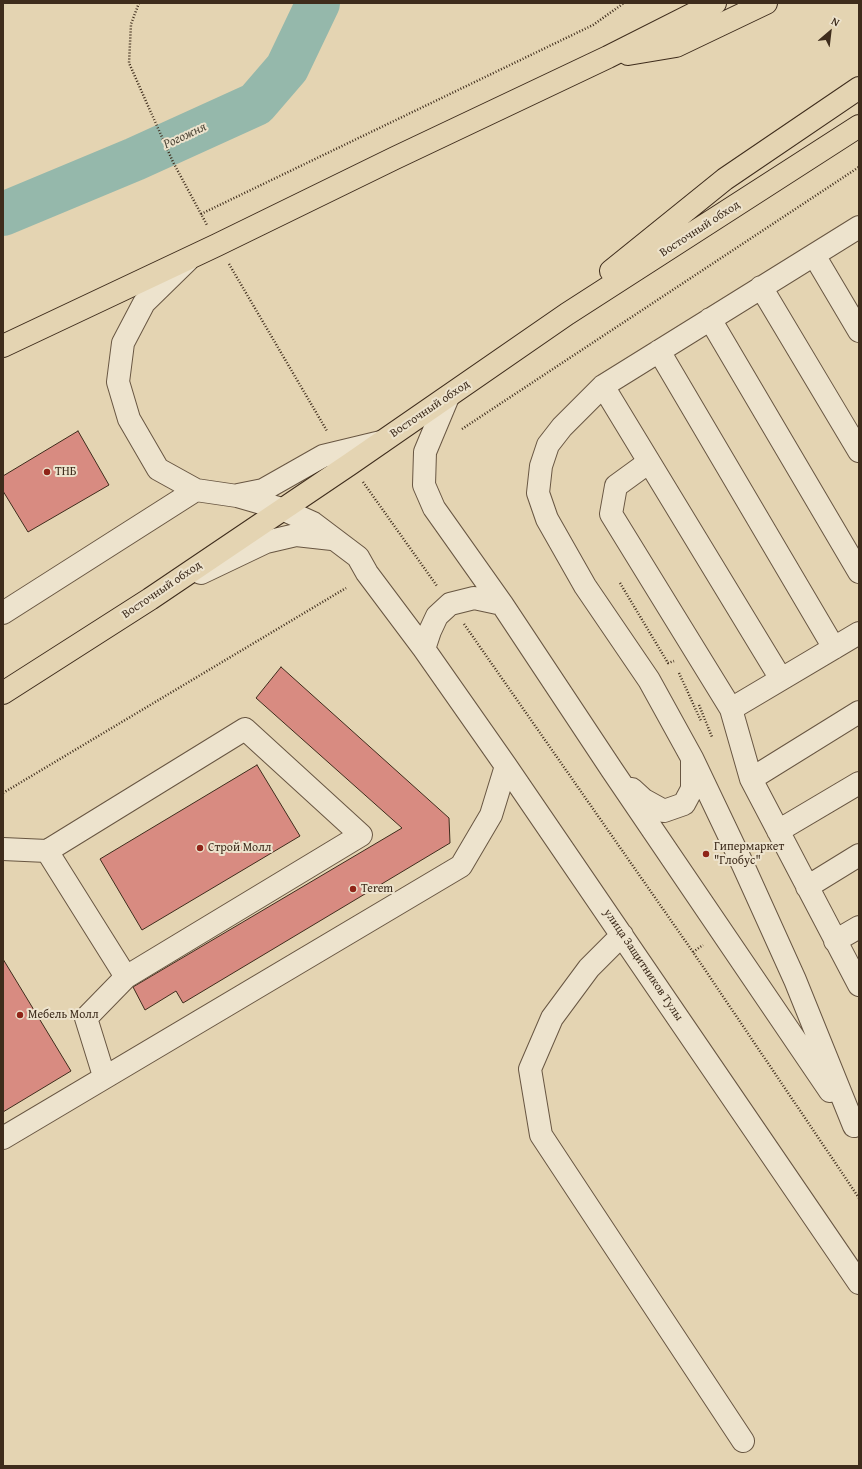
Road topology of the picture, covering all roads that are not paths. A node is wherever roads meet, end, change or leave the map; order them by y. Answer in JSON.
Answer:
{"nodes":[{"id":1,"x":715,"y":3,"type":"edge"},
{"id":2,"x":766,"y":3,"type":"edge"},
{"id":3,"x":608,"y":57,"type":"junction"},
{"id":4,"x":859,"y":88,"type":"edge"},
{"id":5,"x":859,"y":126,"type":"edge"},
{"id":6,"x":859,"y":227,"type":"edge"},
{"id":7,"x":814,"y":255,"type":"junction"},
{"id":8,"x":190,"y":258,"type":"junction"},
{"id":9,"x":762,"y":288,"type":"junction"},
{"id":10,"x":567,"y":314,"type":"junction"},
{"id":11,"x":710,"y":319,"type":"junction"},
{"id":12,"x":859,"y":331,"type":"edge"},
{"id":13,"x":3,"y":346,"type":"edge"},
{"id":14,"x":659,"y":351,"type":"junction"},
{"id":15,"x":603,"y":386,"type":"junction"},
{"id":16,"x":448,"y":397,"type":"junction"},
{"id":17,"x":381,"y":442,"type":"junction"},
{"id":18,"x":859,"y":451,"type":"edge"},
{"id":19,"x":649,"y":462,"type":"junction"},
{"id":20,"x":196,"y":490,"type":"junction"},
{"id":21,"x":237,"y":496,"type":"junction"},
{"id":22,"x":282,"y":509,"type":"junction"},
{"id":23,"x":335,"y":540,"type":"junction"},
{"id":24,"x":859,"y":572,"type":"edge"},
{"id":25,"x":150,"y":599,"type":"junction"},
{"id":26,"x":502,"y":604,"type":"junction"},
{"id":27,"x":3,"y":613,"type":"edge"},
{"id":28,"x":859,"y":633,"type":"edge"},
{"id":29,"x":834,"y":648,"type":"junction"},
{"id":30,"x":424,"y":649,"type":"junction"},
{"id":31,"x":781,"y":680,"type":"junction"},
{"id":32,"x":3,"y":693,"type":"edge"},
{"id":33,"x":731,"y":709,"type":"junction"},
{"id":34,"x":859,"y":712,"type":"edge"},
{"id":35,"x":692,"y":758,"type":"junction"},
{"id":36,"x":506,"y":766,"type":"junction"},
{"id":37,"x":612,"y":770,"type":"junction"},
{"id":38,"x":751,"y":779,"type":"junction"},
{"id":39,"x":859,"y":782,"type":"edge"},
{"id":40,"x":778,"y":831,"type":"junction"},
{"id":41,"x":3,"y":849,"type":"edge"},
{"id":42,"x":47,"y":851,"type":"junction"},
{"id":43,"x":859,"y":855,"type":"edge"},
{"id":44,"x":807,"y":887,"type":"junction"},
{"id":45,"x":859,"y":927,"type":"edge"},
{"id":46,"x":622,"y":935,"type":"junction"},
{"id":47,"x":835,"y":941,"type":"junction"},
{"id":48,"x":126,"y":977,"type":"junction"},
{"id":49,"x":859,"y":985,"type":"edge"},
{"id":50,"x":104,"y":1076,"type":"junction"},
{"id":51,"x":856,"y":1130,"type":"edge"},
{"id":52,"x":3,"y":1138,"type":"edge"},
{"id":53,"x":859,"y":1283,"type":"edge"},
{"id":54,"x":743,"y":1442,"type":"dead end"}],
"edges":[{"from":1,"to":3,"type":"main road"},
{"from":2,"to":3,"type":"main road"},
{"from":3,"to":8,"type":"main road"},
{"from":4,"to":10,"type":"main road"},
{"from":5,"to":10,"type":"main road","name":"Восточный обход"},
{"from":6,"to":7,"type":"street"},
{"from":7,"to":9,"type":"street"},
{"from":7,"to":12,"type":"street"},
{"from":8,"to":13,"type":"main road"},
{"from":8,"to":20,"type":"street"},
{"from":9,"to":11,"type":"street"},
{"from":9,"to":18,"type":"street"},
{"from":10,"to":16,"type":"main road","name":"Восточный обход"},
{"from":11,"to":14,"type":"street"},
{"from":11,"to":24,"type":"street"},
{"from":14,"to":15,"type":"street"},
{"from":14,"to":29,"type":"street"},
{"from":15,"to":19,"type":"street"},
{"from":15,"to":35,"type":"street"},
{"from":16,"to":17,"type":"main road","name":"Восточный обход"},
{"from":16,"to":26,"type":"street"},
{"from":17,"to":21,"type":"street"},
{"from":17,"to":22,"type":"main road","name":"Восточный обход"},
{"from":19,"to":31,"type":"street"},
{"from":19,"to":33,"type":"street"},
{"from":20,"to":21,"type":"street"},
{"from":20,"to":27,"type":"street"},
{"from":21,"to":22,"type":"street"},
{"from":22,"to":23,"type":"street"},
{"from":22,"to":25,"type":"main road","name":"Восточный обход"},
{"from":23,"to":25,"type":"street","name":"улица Защитников Тулы"},
{"from":23,"to":30,"type":"street","name":"улица Защитников Тулы"},
{"from":25,"to":32,"type":"main road","name":"Восточный обход"},
{"from":26,"to":30,"type":"street"},
{"from":26,"to":37,"type":"street"},
{"from":28,"to":29,"type":"street"},
{"from":29,"to":31,"type":"street"},
{"from":30,"to":36,"type":"street","name":"улица Защитников Тулы"},
{"from":31,"to":33,"type":"street"},
{"from":33,"to":38,"type":"street"},
{"from":34,"to":38,"type":"street"},
{"from":35,"to":37,"type":"street"},
{"from":35,"to":51,"type":"street"},
{"from":36,"to":46,"type":"street","name":"улица Защитников Тулы"},
{"from":36,"to":50,"type":"street"},
{"from":37,"to":51,"type":"street"},
{"from":38,"to":40,"type":"street"},
{"from":39,"to":40,"type":"street"},
{"from":40,"to":44,"type":"street"},
{"from":41,"to":42,"type":"street"},
{"from":42,"to":48,"type":"street"},
{"from":42,"to":48,"type":"street"},
{"from":43,"to":44,"type":"street"},
{"from":44,"to":47,"type":"street"},
{"from":45,"to":47,"type":"street"},
{"from":46,"to":53,"type":"street","name":"улица Защитников Тулы"},
{"from":46,"to":54,"type":"street"},
{"from":47,"to":49,"type":"street"},
{"from":48,"to":50,"type":"street"},
{"from":50,"to":52,"type":"street"}]}
